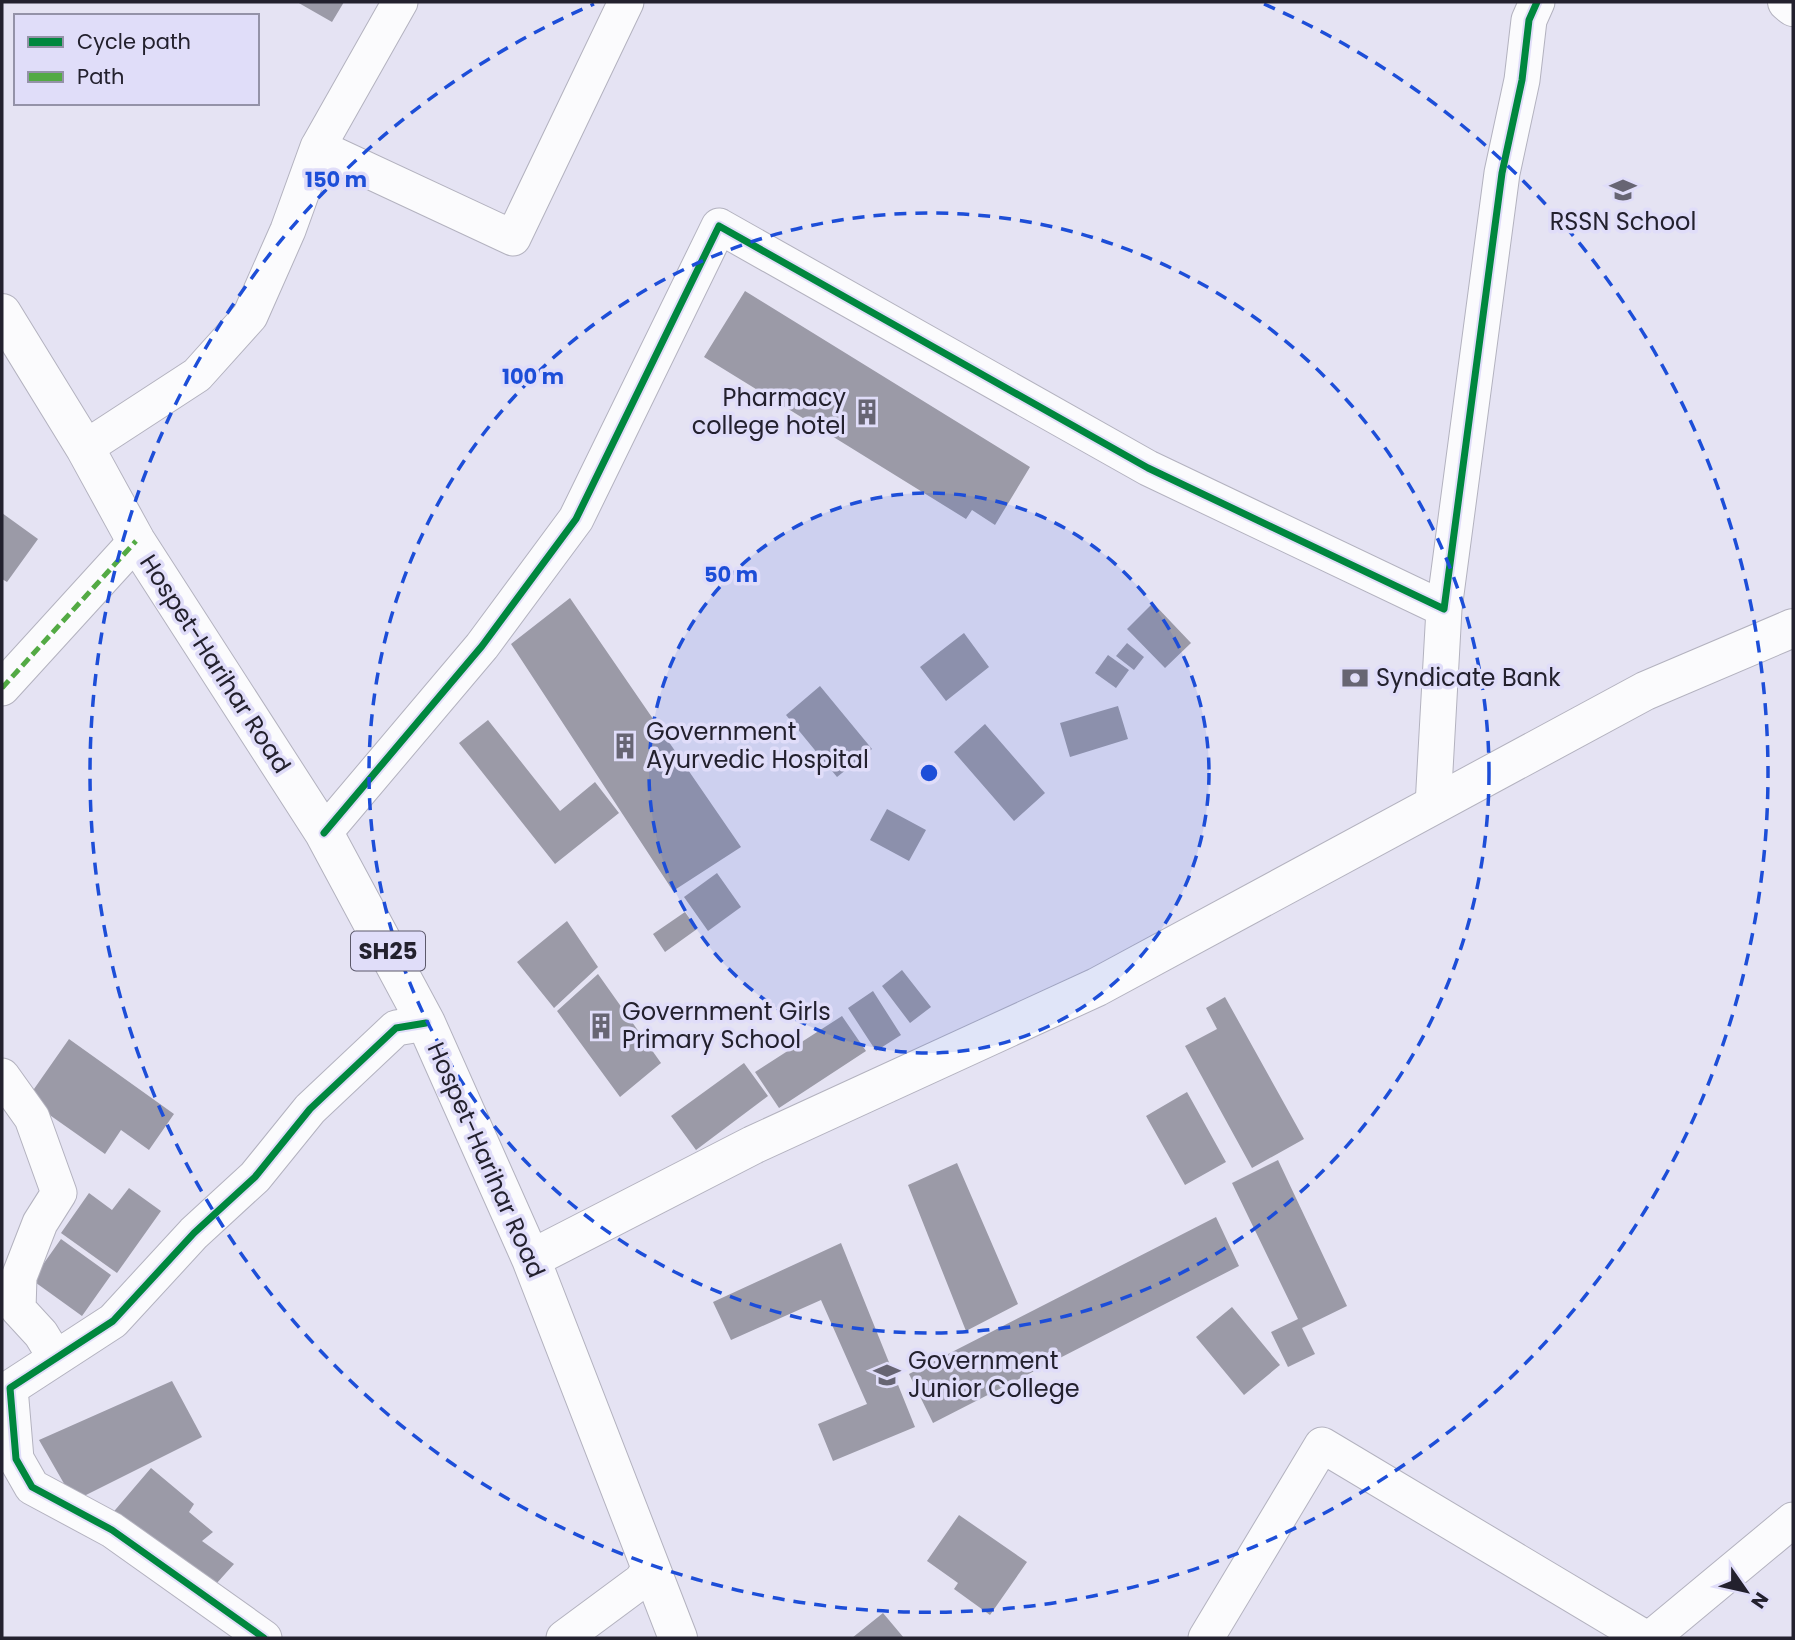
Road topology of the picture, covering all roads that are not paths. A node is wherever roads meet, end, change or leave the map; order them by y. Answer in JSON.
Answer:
{"nodes":[{"id":1,"x":400,"y":2,"type":"edge"},
{"id":2,"x":626,"y":2,"type":"edge"},
{"id":3,"x":1537,"y":2,"type":"edge"},
{"id":4,"x":1787,"y":2,"type":"edge"},
{"id":5,"x":1793,"y":7,"type":"edge"},
{"id":6,"x":318,"y":147,"type":"junction"},
{"id":7,"x":2,"y":313,"type":"edge"},
{"id":8,"x":85,"y":448,"type":"junction"},
{"id":9,"x":135,"y":541,"type":"junction"},
{"id":10,"x":1444,"y":609,"type":"junction"},
{"id":11,"x":1793,"y":628,"type":"edge"},
{"id":12,"x":2,"y":688,"type":"edge"},
{"id":13,"x":1433,"y":806,"type":"junction"},
{"id":14,"x":324,"y":833,"type":"junction"},
{"id":15,"x":426,"y":1023,"type":"junction"},
{"id":16,"x":2,"y":1076,"type":"edge"},
{"id":17,"x":531,"y":1259,"type":"junction"},
{"id":18,"x":12,"y":1265,"type":"edge"},
{"id":19,"x":55,"y":1357,"type":"junction"},
{"id":20,"x":6,"y":1395,"type":"edge"},
{"id":21,"x":1793,"y":1520,"type":"edge"},
{"id":22,"x":651,"y":1567,"type":"junction"},
{"id":23,"x":264,"y":1638,"type":"edge"},
{"id":24,"x":564,"y":1638,"type":"edge"},
{"id":25,"x":678,"y":1638,"type":"edge"},
{"id":26,"x":1206,"y":1638,"type":"edge"},
{"id":27,"x":1645,"y":1638,"type":"edge"},
{"id":28,"x":1651,"y":1638,"type":"edge"}],
"edges":[{"from":1,"to":6,"type":"street"},
{"from":2,"to":6,"type":"street"},
{"from":3,"to":10,"type":"street"},
{"from":4,"to":5,"type":"main road"},
{"from":6,"to":8,"type":"street"},
{"from":7,"to":8,"type":"main road","name":"Hospet-Harihar Road","number":"SH25"},
{"from":8,"to":9,"type":"main road","name":"Hospet-Harihar Road","number":"SH25"},
{"from":9,"to":12,"type":"street"},
{"from":9,"to":14,"type":"main road","name":"Hospet-Harihar Road","number":"SH25"},
{"from":10,"to":13,"type":"street"},
{"from":10,"to":14,"type":"street"},
{"from":11,"to":13,"type":"main road"},
{"from":13,"to":17,"type":"main road"},
{"from":14,"to":15,"type":"main road","name":"Hospet-Harihar Road","number":"SH25"},
{"from":15,"to":17,"type":"main road","name":"Hospet-Harihar Road","number":"SH25"},
{"from":15,"to":19,"type":"street"},
{"from":16,"to":18,"type":"street"},
{"from":17,"to":22,"type":"main road","name":"Hospet-Harihar Road","number":"SH25"},
{"from":18,"to":19,"type":"street"},
{"from":19,"to":20,"type":"street"},
{"from":20,"to":23,"type":"street"},
{"from":21,"to":28,"type":"street"},
{"from":22,"to":24,"type":"street"},
{"from":22,"to":25,"type":"main road","name":"Hospet-Harihar Road","number":"SH25"},
{"from":26,"to":27,"type":"street"}]}
